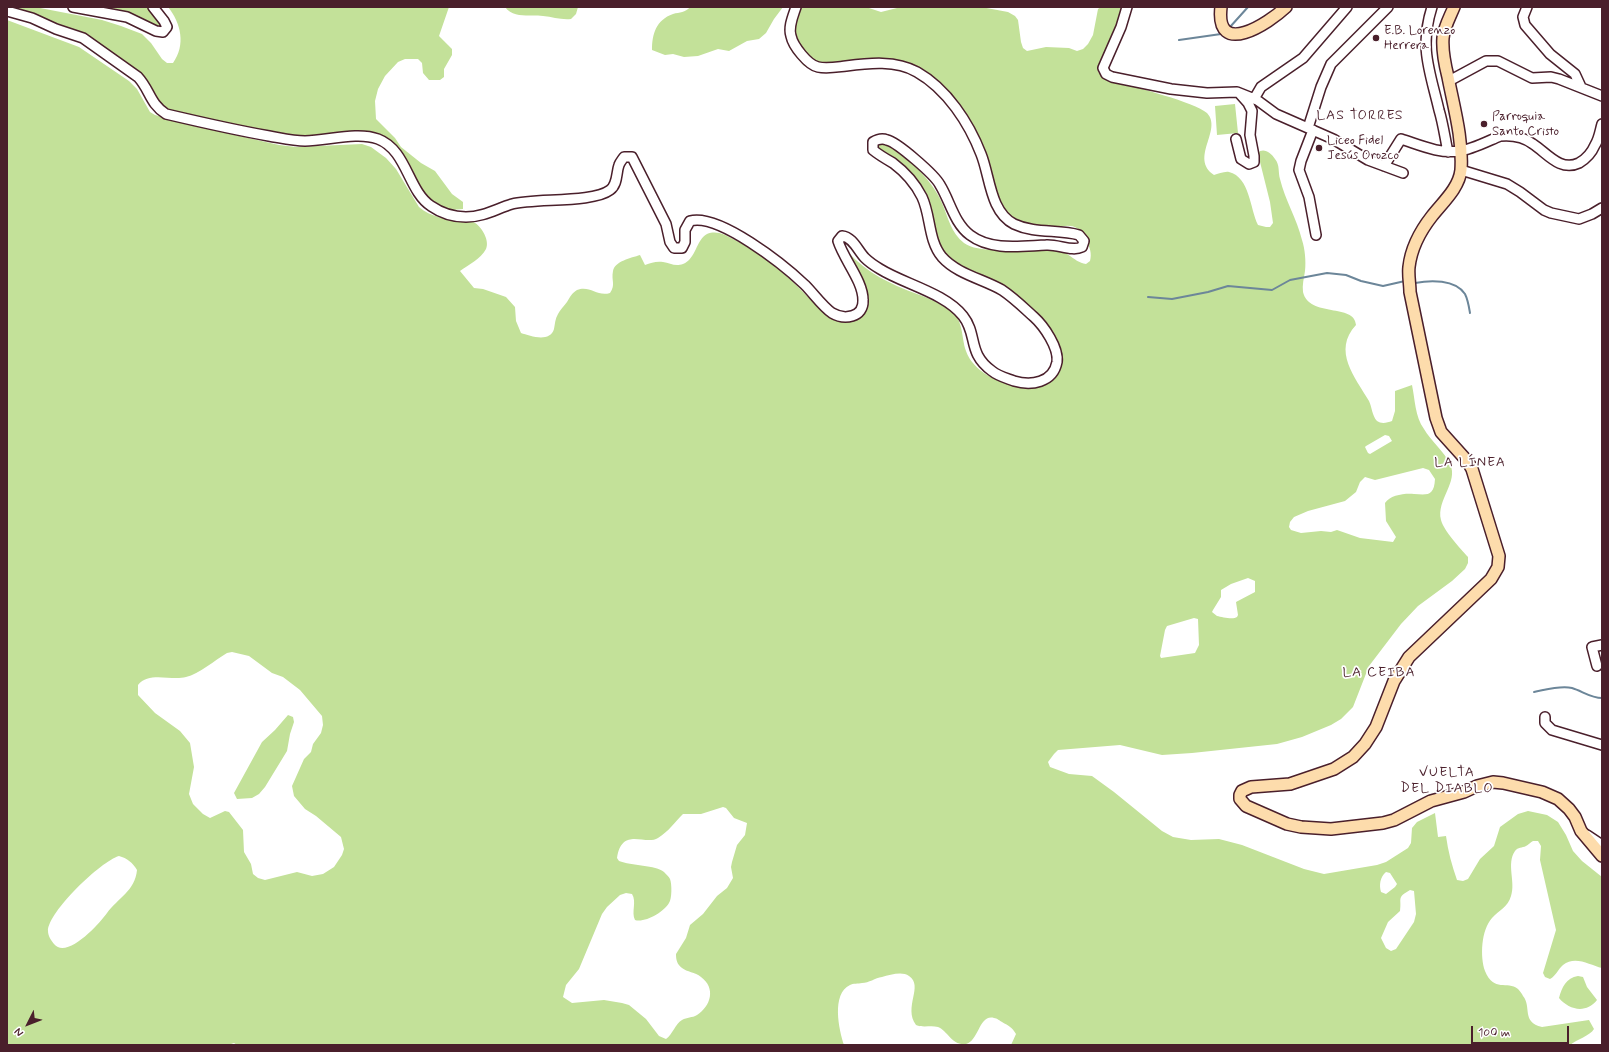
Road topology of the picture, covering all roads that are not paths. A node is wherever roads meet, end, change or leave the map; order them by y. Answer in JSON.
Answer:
{"nodes":[{"id":1,"x":73,"y":7,"type":"edge"},
{"id":2,"x":153,"y":7,"type":"edge"},
{"id":3,"x":796,"y":7,"type":"edge"},
{"id":4,"x":1127,"y":7,"type":"edge"},
{"id":5,"x":1221,"y":7,"type":"edge"},
{"id":6,"x":1286,"y":7,"type":"edge"},
{"id":7,"x":1347,"y":7,"type":"edge"},
{"id":8,"x":1388,"y":7,"type":"edge"},
{"id":9,"x":1454,"y":7,"type":"edge"},
{"id":10,"x":1527,"y":7,"type":"edge"},
{"id":11,"x":1432,"y":9,"type":"edge"},
{"id":12,"x":7,"y":11,"type":"edge"},
{"id":13,"x":1449,"y":81,"type":"junction"},
{"id":14,"x":1581,"y":87,"type":"junction"},
{"id":15,"x":1237,"y":92,"type":"junction"},
{"id":16,"x":1602,"y":96,"type":"edge"},
{"id":17,"x":1254,"y":99,"type":"junction"},
{"id":18,"x":1602,"y":124,"type":"edge"},
{"id":19,"x":1311,"y":129,"type":"junction"},
{"id":20,"x":1236,"y":139,"type":"dead end"},
{"id":21,"x":1460,"y":151,"type":"junction"},
{"id":22,"x":1448,"y":152,"type":"junction"},
{"id":23,"x":1384,"y":166,"type":"junction"},
{"id":24,"x":1461,"y":170,"type":"junction"},
{"id":25,"x":1403,"y":173,"type":"dead end"},
{"id":26,"x":1602,"y":208,"type":"edge"},
{"id":27,"x":1316,"y":235,"type":"dead end"},
{"id":28,"x":1602,"y":645,"type":"edge"},
{"id":29,"x":1597,"y":666,"type":"dead end"},
{"id":30,"x":1545,"y":717,"type":"dead end"},
{"id":31,"x":1602,"y":745,"type":"edge"},
{"id":32,"x":1581,"y":831,"type":"junction"},
{"id":33,"x":1602,"y":845,"type":"edge"},
{"id":34,"x":1602,"y":856,"type":"edge"}],
"edges":[{"from":1,"to":2,"type":"street"},
{"from":3,"to":12,"type":"street"},
{"from":4,"to":15,"type":"street"},
{"from":5,"to":6,"type":"main road"},
{"from":7,"to":17,"type":"street"},
{"from":8,"to":19,"type":"street"},
{"from":9,"to":13,"type":"main road"},
{"from":10,"to":14,"type":"street"},
{"from":11,"to":22,"type":"street"},
{"from":13,"to":14,"type":"street"},
{"from":13,"to":21,"type":"main road"},
{"from":14,"to":16,"type":"street"},
{"from":15,"to":17,"type":"street"},
{"from":15,"to":20,"type":"street"},
{"from":17,"to":19,"type":"street"},
{"from":18,"to":21,"type":"street"},
{"from":19,"to":23,"type":"street"},
{"from":19,"to":27,"type":"street"},
{"from":21,"to":22,"type":"street"},
{"from":21,"to":24,"type":"main road"},
{"from":22,"to":23,"type":"street"},
{"from":23,"to":25,"type":"street"},
{"from":24,"to":26,"type":"street"},
{"from":24,"to":32,"type":"main road"},
{"from":28,"to":29,"type":"street"},
{"from":30,"to":31,"type":"street"},
{"from":32,"to":33,"type":"street"},
{"from":32,"to":34,"type":"main road"}]}
